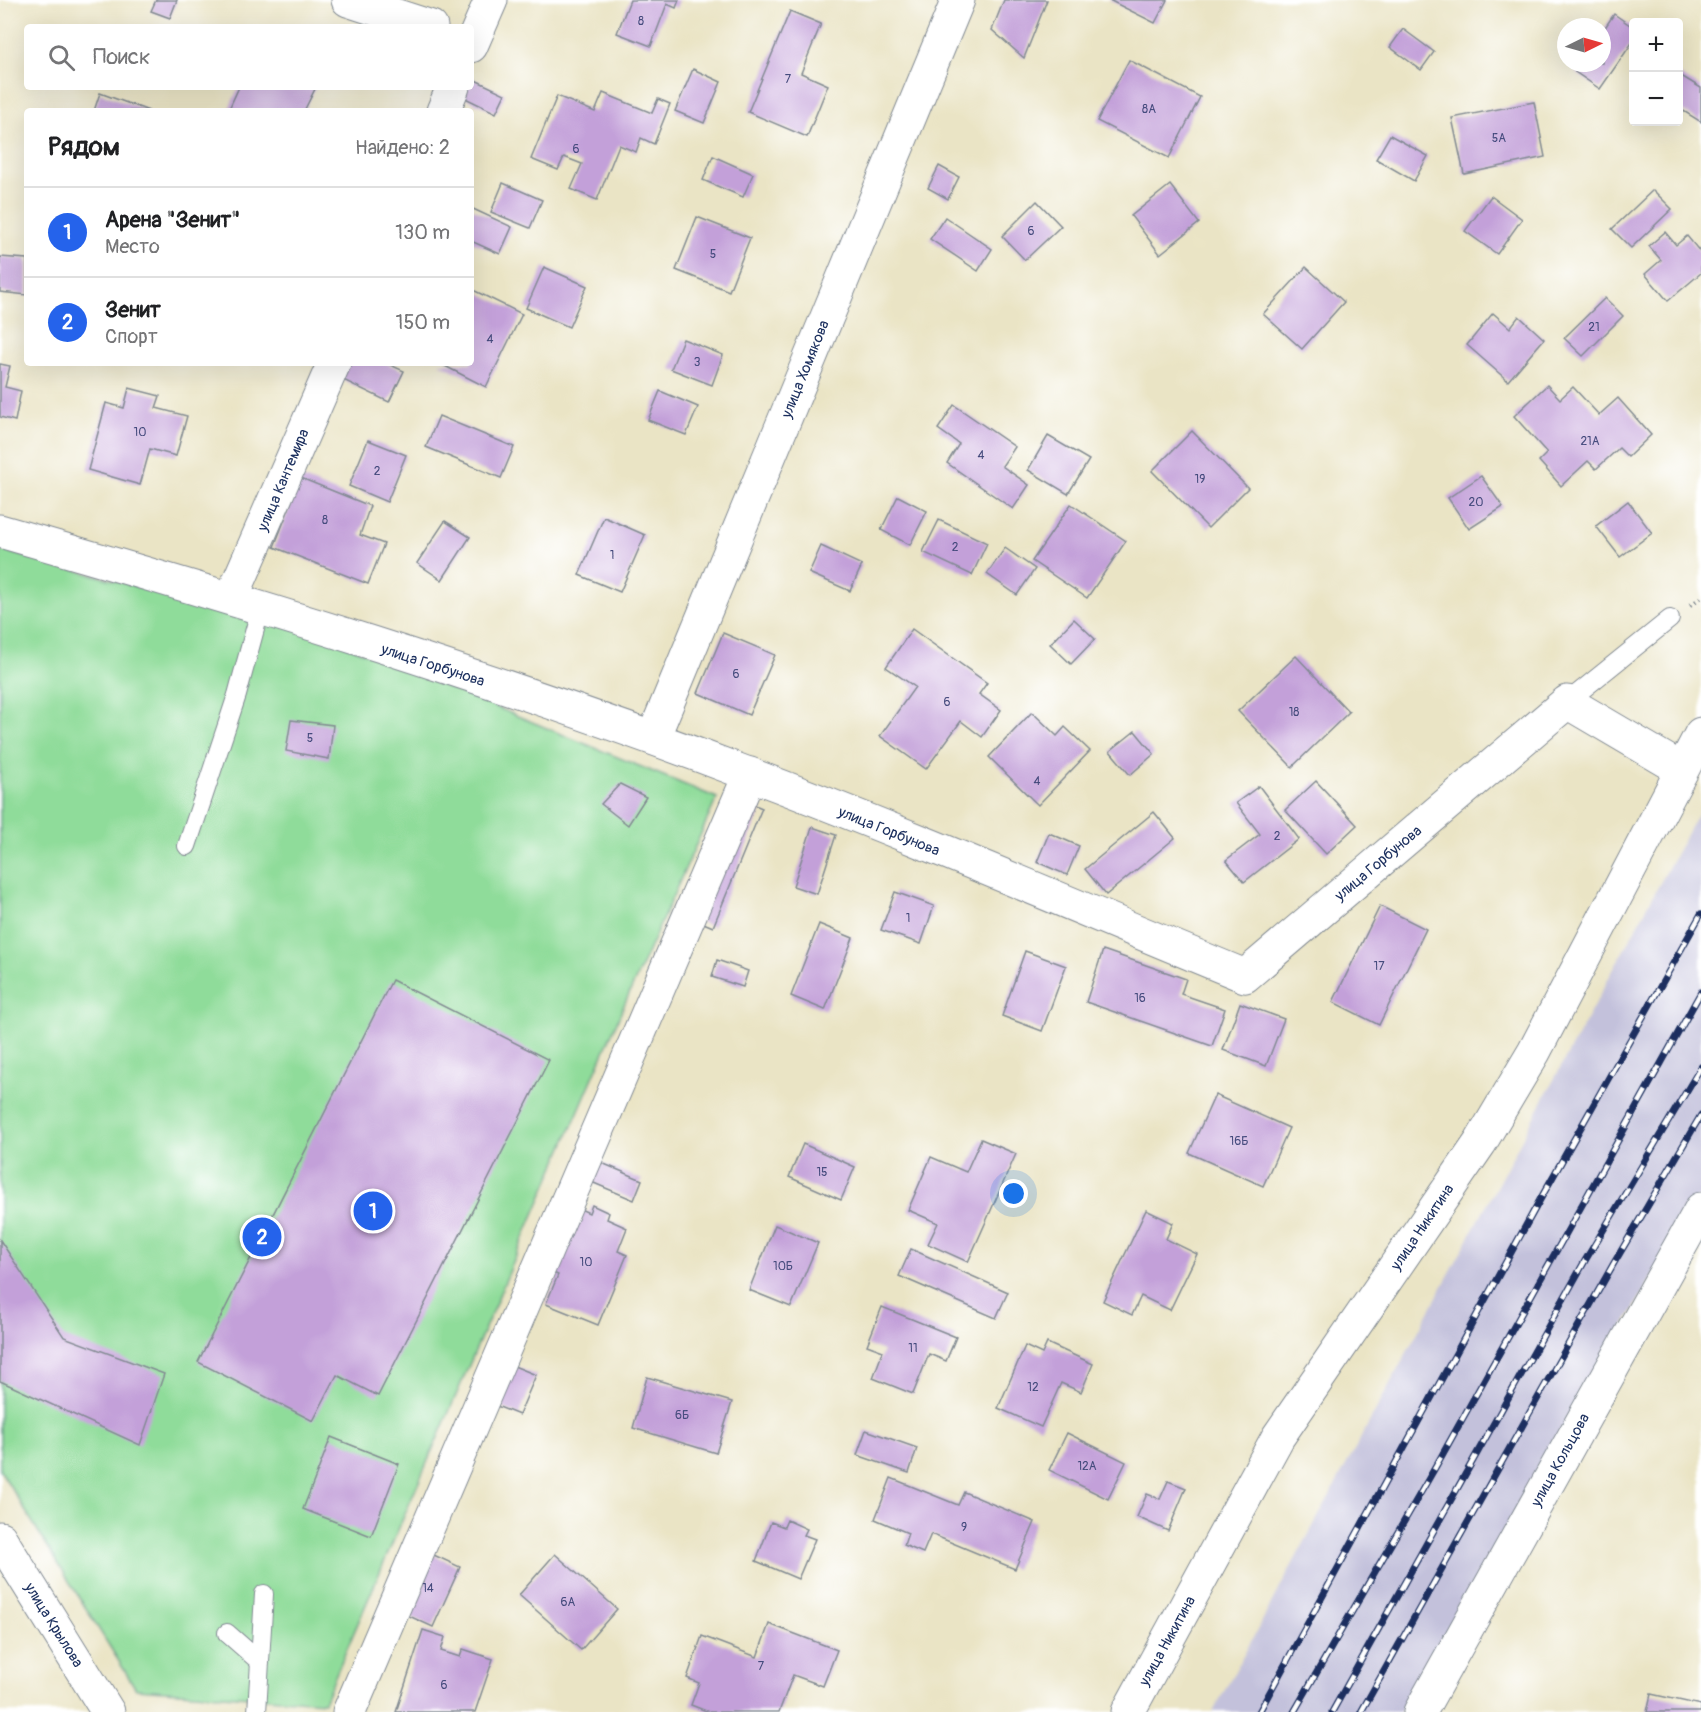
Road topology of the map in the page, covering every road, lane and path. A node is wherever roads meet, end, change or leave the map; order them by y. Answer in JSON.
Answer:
{"nodes":[{"id":1,"x":348,"y":0,"type":"edge"},
{"id":2,"x":491,"y":0,"type":"edge"},
{"id":3,"x":958,"y":0,"type":"edge"},
{"id":4,"x":422,"y":24,"type":"edge"},
{"id":5,"x":474,"y":38,"type":"edge"},
{"id":6,"x":452,"y":90,"type":"edge"},
{"id":7,"x":444,"y":108,"type":"edge"},
{"id":8,"x":333,"y":366,"type":"edge"},
{"id":9,"x":0,"y":531,"type":"edge"},
{"id":10,"x":246,"y":602,"type":"junction"},
{"id":11,"x":1670,"y":619,"type":"dead end"},
{"id":12,"x":1567,"y":702,"type":"junction"},
{"id":13,"x":1701,"y":734,"type":"edge"},
{"id":14,"x":653,"y":738,"type":"junction"},
{"id":15,"x":1682,"y":769,"type":"junction"},
{"id":16,"x":750,"y":774,"type":"junction"},
{"id":17,"x":187,"y":846,"type":"dead end"},
{"id":18,"x":1701,"y":1209,"type":"edge"},
{"id":19,"x":0,"y":1538,"type":"edge"},
{"id":20,"x":264,"y":1594,"type":"dead end"},
{"id":21,"x":227,"y":1633,"type":"dead end"},
{"id":22,"x":260,"y":1662,"type":"junction"},
{"id":23,"x":108,"y":1712,"type":"edge"},
{"id":24,"x":257,"y":1712,"type":"edge"},
{"id":25,"x":349,"y":1712,"type":"edge"},
{"id":26,"x":1128,"y":1712,"type":"edge"},
{"id":27,"x":1420,"y":1712,"type":"edge"}],
"edges":[{"from":1,"to":4,"type":"street"},
{"from":2,"to":5,"type":"street"},
{"from":3,"to":14,"type":"street","name":"улица Хомякова"},
{"from":6,"to":7,"type":"street"},
{"from":8,"to":10,"type":"street","name":"улица Кантемира"},
{"from":9,"to":10,"type":"street","name":"улица Горбунова"},
{"from":10,"to":14,"type":"street","name":"улица Горбунова"},
{"from":10,"to":17,"type":"lane"},
{"from":11,"to":12,"type":"lane"},
{"from":12,"to":15,"type":"street"},
{"from":12,"to":16,"type":"street","name":"улица Горбунова"},
{"from":13,"to":15,"type":"street","name":"улица Никитина"},
{"from":14,"to":16,"type":"street","name":"улица Горбунова"},
{"from":15,"to":26,"type":"street","name":"улица Никитина"},
{"from":16,"to":25,"type":"street"},
{"from":18,"to":27,"type":"street","name":"улица Кольцова"},
{"from":19,"to":23,"type":"street","name":"улица Крылова"},
{"from":20,"to":22,"type":"lane"},
{"from":21,"to":22,"type":"lane"},
{"from":22,"to":24,"type":"lane"}]}
